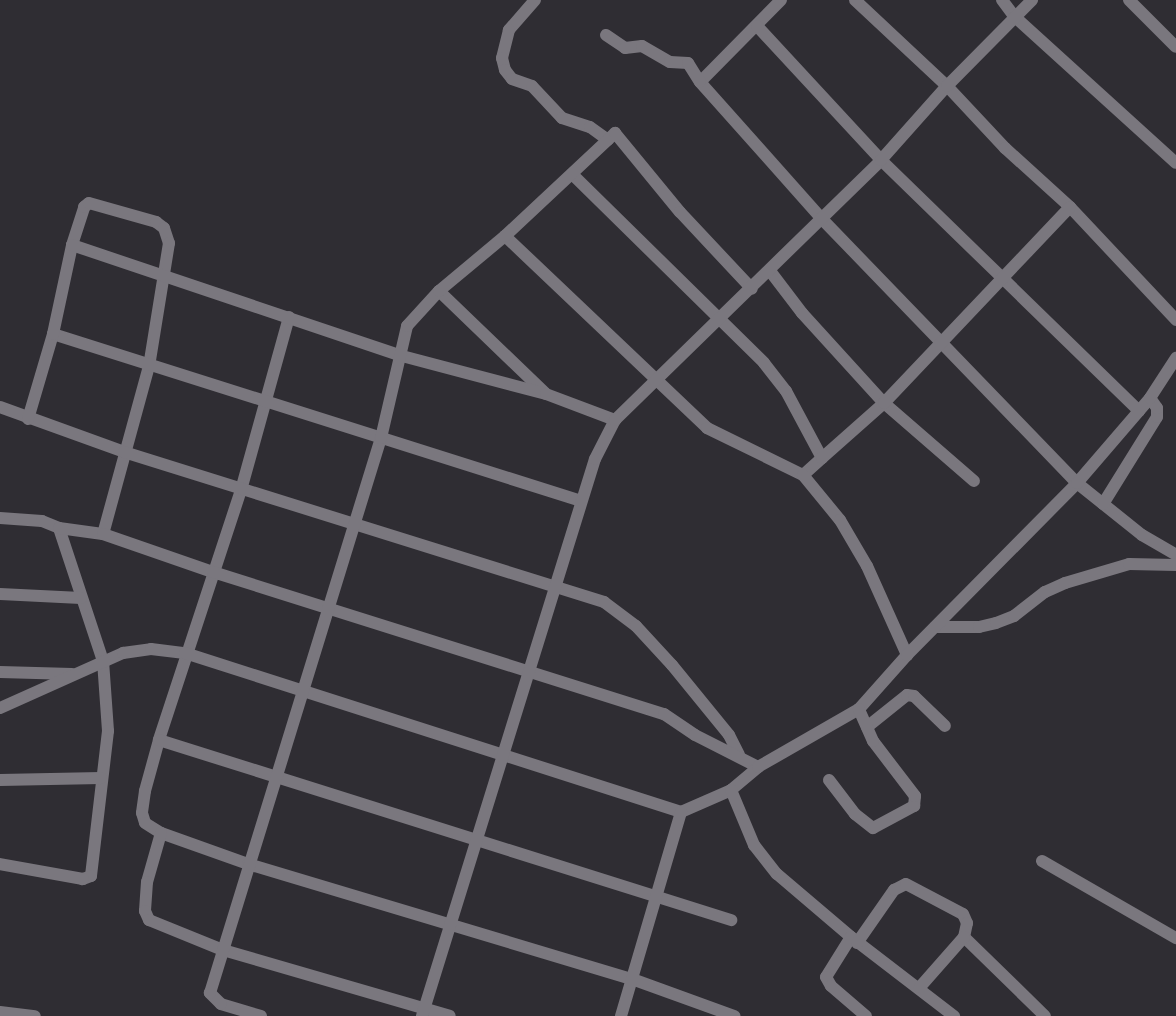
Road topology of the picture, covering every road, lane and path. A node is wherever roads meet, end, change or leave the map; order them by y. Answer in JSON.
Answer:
{"nodes":[{"id":1,"x":535,"y":0,"type":"edge"},
{"id":2,"x":781,"y":0,"type":"edge"},
{"id":3,"x":854,"y":0,"type":"edge"},
{"id":4,"x":1002,"y":0,"type":"edge"},
{"id":5,"x":1032,"y":0,"type":"edge"},
{"id":6,"x":1128,"y":0,"type":"edge"},
{"id":7,"x":1016,"y":17,"type":"junction"},
{"id":8,"x":757,"y":26,"type":"junction"},
{"id":9,"x":606,"y":35,"type":"dead end"},
{"id":10,"x":1176,"y":47,"type":"edge"},
{"id":11,"x":700,"y":82,"type":"junction"},
{"id":12,"x":947,"y":86,"type":"junction"},
{"id":13,"x":608,"y":140,"type":"junction"},
{"id":14,"x":881,"y":160,"type":"junction"},
{"id":15,"x":1176,"y":163,"type":"edge"},
{"id":16,"x":572,"y":174,"type":"junction"},
{"id":17,"x":1070,"y":207,"type":"junction"},
{"id":18,"x":821,"y":218,"type":"junction"},
{"id":19,"x":505,"y":236,"type":"junction"},
{"id":20,"x":72,"y":245,"type":"junction"},
{"id":21,"x":770,"y":271,"type":"junction"},
{"id":22,"x":164,"y":276,"type":"junction"},
{"id":23,"x":1003,"y":277,"type":"junction"},
{"id":24,"x":752,"y":288,"type":"junction"},
{"id":25,"x":439,"y":291,"type":"junction"},
{"id":26,"x":289,"y":317,"type":"junction"},
{"id":27,"x":1176,"y":320,"type":"edge"},
{"id":28,"x":719,"y":321,"type":"junction"},
{"id":29,"x":53,"y":334,"type":"junction"},
{"id":30,"x":942,"y":342,"type":"junction"},
{"id":31,"x":402,"y":356,"type":"junction"},
{"id":32,"x":1176,"y":358,"type":"edge"},
{"id":33,"x":149,"y":366,"type":"junction"},
{"id":34,"x":656,"y":382,"type":"junction"},
{"id":35,"x":546,"y":394,"type":"junction"},
{"id":36,"x":1150,"y":398,"type":"junction"},
{"id":37,"x":264,"y":403,"type":"junction"},
{"id":38,"x":884,"y":403,"type":"junction"},
{"id":39,"x":0,"y":407,"type":"edge"},
{"id":40,"x":1139,"y":411,"type":"junction"},
{"id":41,"x":28,"y":419,"type":"junction"},
{"id":42,"x":615,"y":420,"type":"junction"},
{"id":43,"x":381,"y":438,"type":"junction"},
{"id":44,"x":124,"y":452,"type":"junction"},
{"id":45,"x":822,"y":458,"type":"junction"},
{"id":46,"x":803,"y":476,"type":"junction"},
{"id":47,"x":974,"y":481,"type":"dead end"},
{"id":48,"x":1077,"y":483,"type":"junction"},
{"id":49,"x":241,"y":490,"type":"junction"},
{"id":50,"x":581,"y":502,"type":"junction"},
{"id":51,"x":1103,"y":504,"type":"junction"},
{"id":52,"x":0,"y":518,"type":"edge"},
{"id":53,"x":355,"y":524,"type":"junction"},
{"id":54,"x":60,"y":528,"type":"junction"},
{"id":55,"x":102,"y":534,"type":"junction"},
{"id":56,"x":1176,"y":555,"type":"edge"},
{"id":57,"x":1176,"y":565,"type":"edge"},
{"id":58,"x":213,"y":572,"type":"junction"},
{"id":59,"x":555,"y":585,"type":"junction"},
{"id":60,"x":0,"y":594,"type":"edge"},
{"id":61,"x":81,"y":598,"type":"junction"},
{"id":62,"x":328,"y":608,"type":"junction"},
{"id":63,"x":935,"y":627,"type":"junction"},
{"id":64,"x":185,"y":654,"type":"junction"},
{"id":65,"x":907,"y":655,"type":"junction"},
{"id":66,"x":103,"y":661,"type":"junction"},
{"id":67,"x":528,"y":669,"type":"junction"},
{"id":68,"x":0,"y":672,"type":"edge"},
{"id":69,"x":75,"y":674,"type":"junction"},
{"id":70,"x":303,"y":691,"type":"junction"},
{"id":71,"x":0,"y":708,"type":"edge"},
{"id":72,"x":859,"y":709,"type":"junction"},
{"id":73,"x":945,"y":726,"type":"dead end"},
{"id":74,"x":867,"y":727,"type":"junction"},
{"id":75,"x":159,"y":740,"type":"junction"},
{"id":76,"x":504,"y":755,"type":"junction"},
{"id":77,"x":739,"y":755,"type":"junction"},
{"id":78,"x":758,"y":767,"type":"junction"},
{"id":79,"x":276,"y":777,"type":"junction"},
{"id":80,"x":101,"y":778,"type":"junction"},
{"id":81,"x":0,"y":780,"type":"edge"},
{"id":82,"x":829,"y":780,"type":"dead end"},
{"id":83,"x":731,"y":790,"type":"junction"},
{"id":84,"x":681,"y":812,"type":"junction"},
{"id":85,"x":161,"y":832,"type":"junction"},
{"id":86,"x":475,"y":838,"type":"junction"},
{"id":87,"x":1042,"y":861,"type":"dead end"},
{"id":88,"x":0,"y":864,"type":"edge"},
{"id":89,"x":248,"y":864,"type":"junction"},
{"id":90,"x":658,"y":898,"type":"junction"},
{"id":91,"x":731,"y":920,"type":"dead end"},
{"id":92,"x":450,"y":926,"type":"junction"},
{"id":93,"x":964,"y":937,"type":"junction"},
{"id":94,"x":1176,"y":938,"type":"edge"},
{"id":95,"x":854,"y":940,"type":"junction"},
{"id":96,"x":223,"y":950,"type":"junction"},
{"id":97,"x":632,"y":979,"type":"junction"},
{"id":98,"x":920,"y":987,"type":"junction"},
{"id":99,"x":0,"y":1012,"type":"edge"},
{"id":100,"x":423,"y":1012,"type":"edge"},
{"id":101,"x":35,"y":1016,"type":"edge"},
{"id":102,"x":261,"y":1016,"type":"edge"},
{"id":103,"x":450,"y":1016,"type":"edge"},
{"id":104,"x":621,"y":1016,"type":"edge"},
{"id":105,"x":734,"y":1016,"type":"edge"},
{"id":106,"x":866,"y":1016,"type":"edge"},
{"id":107,"x":954,"y":1016,"type":"edge"},
{"id":108,"x":1045,"y":1016,"type":"edge"}],
"edges":[{"from":1,"to":13,"type":"street"},
{"from":2,"to":8,"type":"street"},
{"from":3,"to":12,"type":"street"},
{"from":4,"to":7,"type":"street"},
{"from":5,"to":7,"type":"street"},
{"from":6,"to":10,"type":"street"},
{"from":7,"to":12,"type":"street"},
{"from":7,"to":15,"type":"street"},
{"from":8,"to":11,"type":"street"},
{"from":8,"to":14,"type":"street"},
{"from":9,"to":11,"type":"street"},
{"from":11,"to":18,"type":"street"},
{"from":12,"to":14,"type":"street"},
{"from":12,"to":17,"type":"street"},
{"from":13,"to":16,"type":"street"},
{"from":13,"to":24,"type":"street"},
{"from":14,"to":18,"type":"street"},
{"from":14,"to":23,"type":"street"},
{"from":16,"to":19,"type":"street"},
{"from":16,"to":28,"type":"street"},
{"from":17,"to":23,"type":"street"},
{"from":17,"to":27,"type":"street"},
{"from":18,"to":21,"type":"street"},
{"from":18,"to":30,"type":"street"},
{"from":19,"to":25,"type":"street"},
{"from":19,"to":34,"type":"street"},
{"from":20,"to":22,"type":"street"},
{"from":20,"to":22,"type":"street"},
{"from":20,"to":29,"type":"street"},
{"from":21,"to":24,"type":"street"},
{"from":21,"to":38,"type":"street"},
{"from":22,"to":26,"type":"street"},
{"from":22,"to":33,"type":"street"},
{"from":23,"to":30,"type":"street"},
{"from":23,"to":40,"type":"street"},
{"from":24,"to":28,"type":"street"},
{"from":25,"to":31,"type":"street"},
{"from":25,"to":35,"type":"street"},
{"from":26,"to":31,"type":"street"},
{"from":26,"to":37,"type":"street"},
{"from":28,"to":34,"type":"street"},
{"from":28,"to":45,"type":"street"},
{"from":29,"to":33,"type":"street"},
{"from":29,"to":41,"type":"street"},
{"from":30,"to":38,"type":"street"},
{"from":30,"to":48,"type":"street"},
{"from":31,"to":35,"type":"street"},
{"from":31,"to":43,"type":"street"},
{"from":32,"to":36,"type":"street"},
{"from":33,"to":37,"type":"street"},
{"from":33,"to":44,"type":"street"},
{"from":34,"to":42,"type":"street"},
{"from":34,"to":46,"type":"street"},
{"from":35,"to":42,"type":"street"},
{"from":36,"to":40,"type":"street"},
{"from":36,"to":51,"type":"street"},
{"from":37,"to":43,"type":"street"},
{"from":37,"to":49,"type":"street"},
{"from":38,"to":45,"type":"street"},
{"from":38,"to":47,"type":"street"},
{"from":39,"to":41,"type":"street"},
{"from":40,"to":48,"type":"street"},
{"from":41,"to":44,"type":"street"},
{"from":42,"to":50,"type":"street"},
{"from":43,"to":50,"type":"street"},
{"from":43,"to":53,"type":"street"},
{"from":44,"to":49,"type":"street"},
{"from":44,"to":55,"type":"street"},
{"from":45,"to":46,"type":"street"},
{"from":46,"to":65,"type":"street"},
{"from":48,"to":51,"type":"street"},
{"from":48,"to":63,"type":"street"},
{"from":49,"to":53,"type":"street"},
{"from":49,"to":58,"type":"street"},
{"from":50,"to":59,"type":"street"},
{"from":51,"to":56,"type":"street"},
{"from":52,"to":54,"type":"street"},
{"from":53,"to":59,"type":"street"},
{"from":53,"to":62,"type":"street"},
{"from":54,"to":55,"type":"street"},
{"from":54,"to":61,"type":"street"},
{"from":55,"to":58,"type":"street"},
{"from":57,"to":63,"type":"street"},
{"from":58,"to":62,"type":"street"},
{"from":58,"to":64,"type":"street"},
{"from":59,"to":67,"type":"street"},
{"from":59,"to":77,"type":"street"},
{"from":60,"to":61,"type":"street"},
{"from":61,"to":66,"type":"street"},
{"from":62,"to":67,"type":"street"},
{"from":62,"to":70,"type":"street"},
{"from":63,"to":65,"type":"street"},
{"from":64,"to":66,"type":"street"},
{"from":64,"to":70,"type":"street"},
{"from":64,"to":75,"type":"street"},
{"from":65,"to":72,"type":"street"},
{"from":66,"to":69,"type":"street"},
{"from":66,"to":80,"type":"street"},
{"from":67,"to":76,"type":"street"},
{"from":67,"to":77,"type":"street"},
{"from":68,"to":69,"type":"street"},
{"from":69,"to":71,"type":"street"},
{"from":70,"to":76,"type":"street"},
{"from":70,"to":79,"type":"street"},
{"from":72,"to":74,"type":"street"},
{"from":72,"to":78,"type":"street"},
{"from":73,"to":74,"type":"street"},
{"from":74,"to":82,"type":"street"},
{"from":75,"to":79,"type":"street"},
{"from":75,"to":85,"type":"street"},
{"from":76,"to":84,"type":"street"},
{"from":76,"to":86,"type":"street"},
{"from":77,"to":78,"type":"street"},
{"from":78,"to":83,"type":"street"},
{"from":79,"to":86,"type":"street"},
{"from":79,"to":89,"type":"street"},
{"from":80,"to":81,"type":"street"},
{"from":80,"to":88,"type":"street"},
{"from":83,"to":84,"type":"street"},
{"from":83,"to":95,"type":"street"},
{"from":84,"to":90,"type":"street"},
{"from":85,"to":89,"type":"street"},
{"from":85,"to":96,"type":"street"},
{"from":86,"to":90,"type":"street"},
{"from":86,"to":92,"type":"street"},
{"from":87,"to":94,"type":"street"},
{"from":89,"to":92,"type":"street"},
{"from":89,"to":96,"type":"street"},
{"from":90,"to":91,"type":"street"},
{"from":90,"to":97,"type":"street"},
{"from":92,"to":97,"type":"street"},
{"from":92,"to":100,"type":"street"},
{"from":93,"to":95,"type":"street"},
{"from":93,"to":98,"type":"street"},
{"from":93,"to":108,"type":"street"},
{"from":95,"to":98,"type":"street"},
{"from":95,"to":106,"type":"street"},
{"from":96,"to":100,"type":"street"},
{"from":96,"to":102,"type":"street"},
{"from":97,"to":104,"type":"street"},
{"from":97,"to":105,"type":"street"},
{"from":98,"to":107,"type":"street"},
{"from":99,"to":101,"type":"street"},
{"from":100,"to":103,"type":"street"}]}
